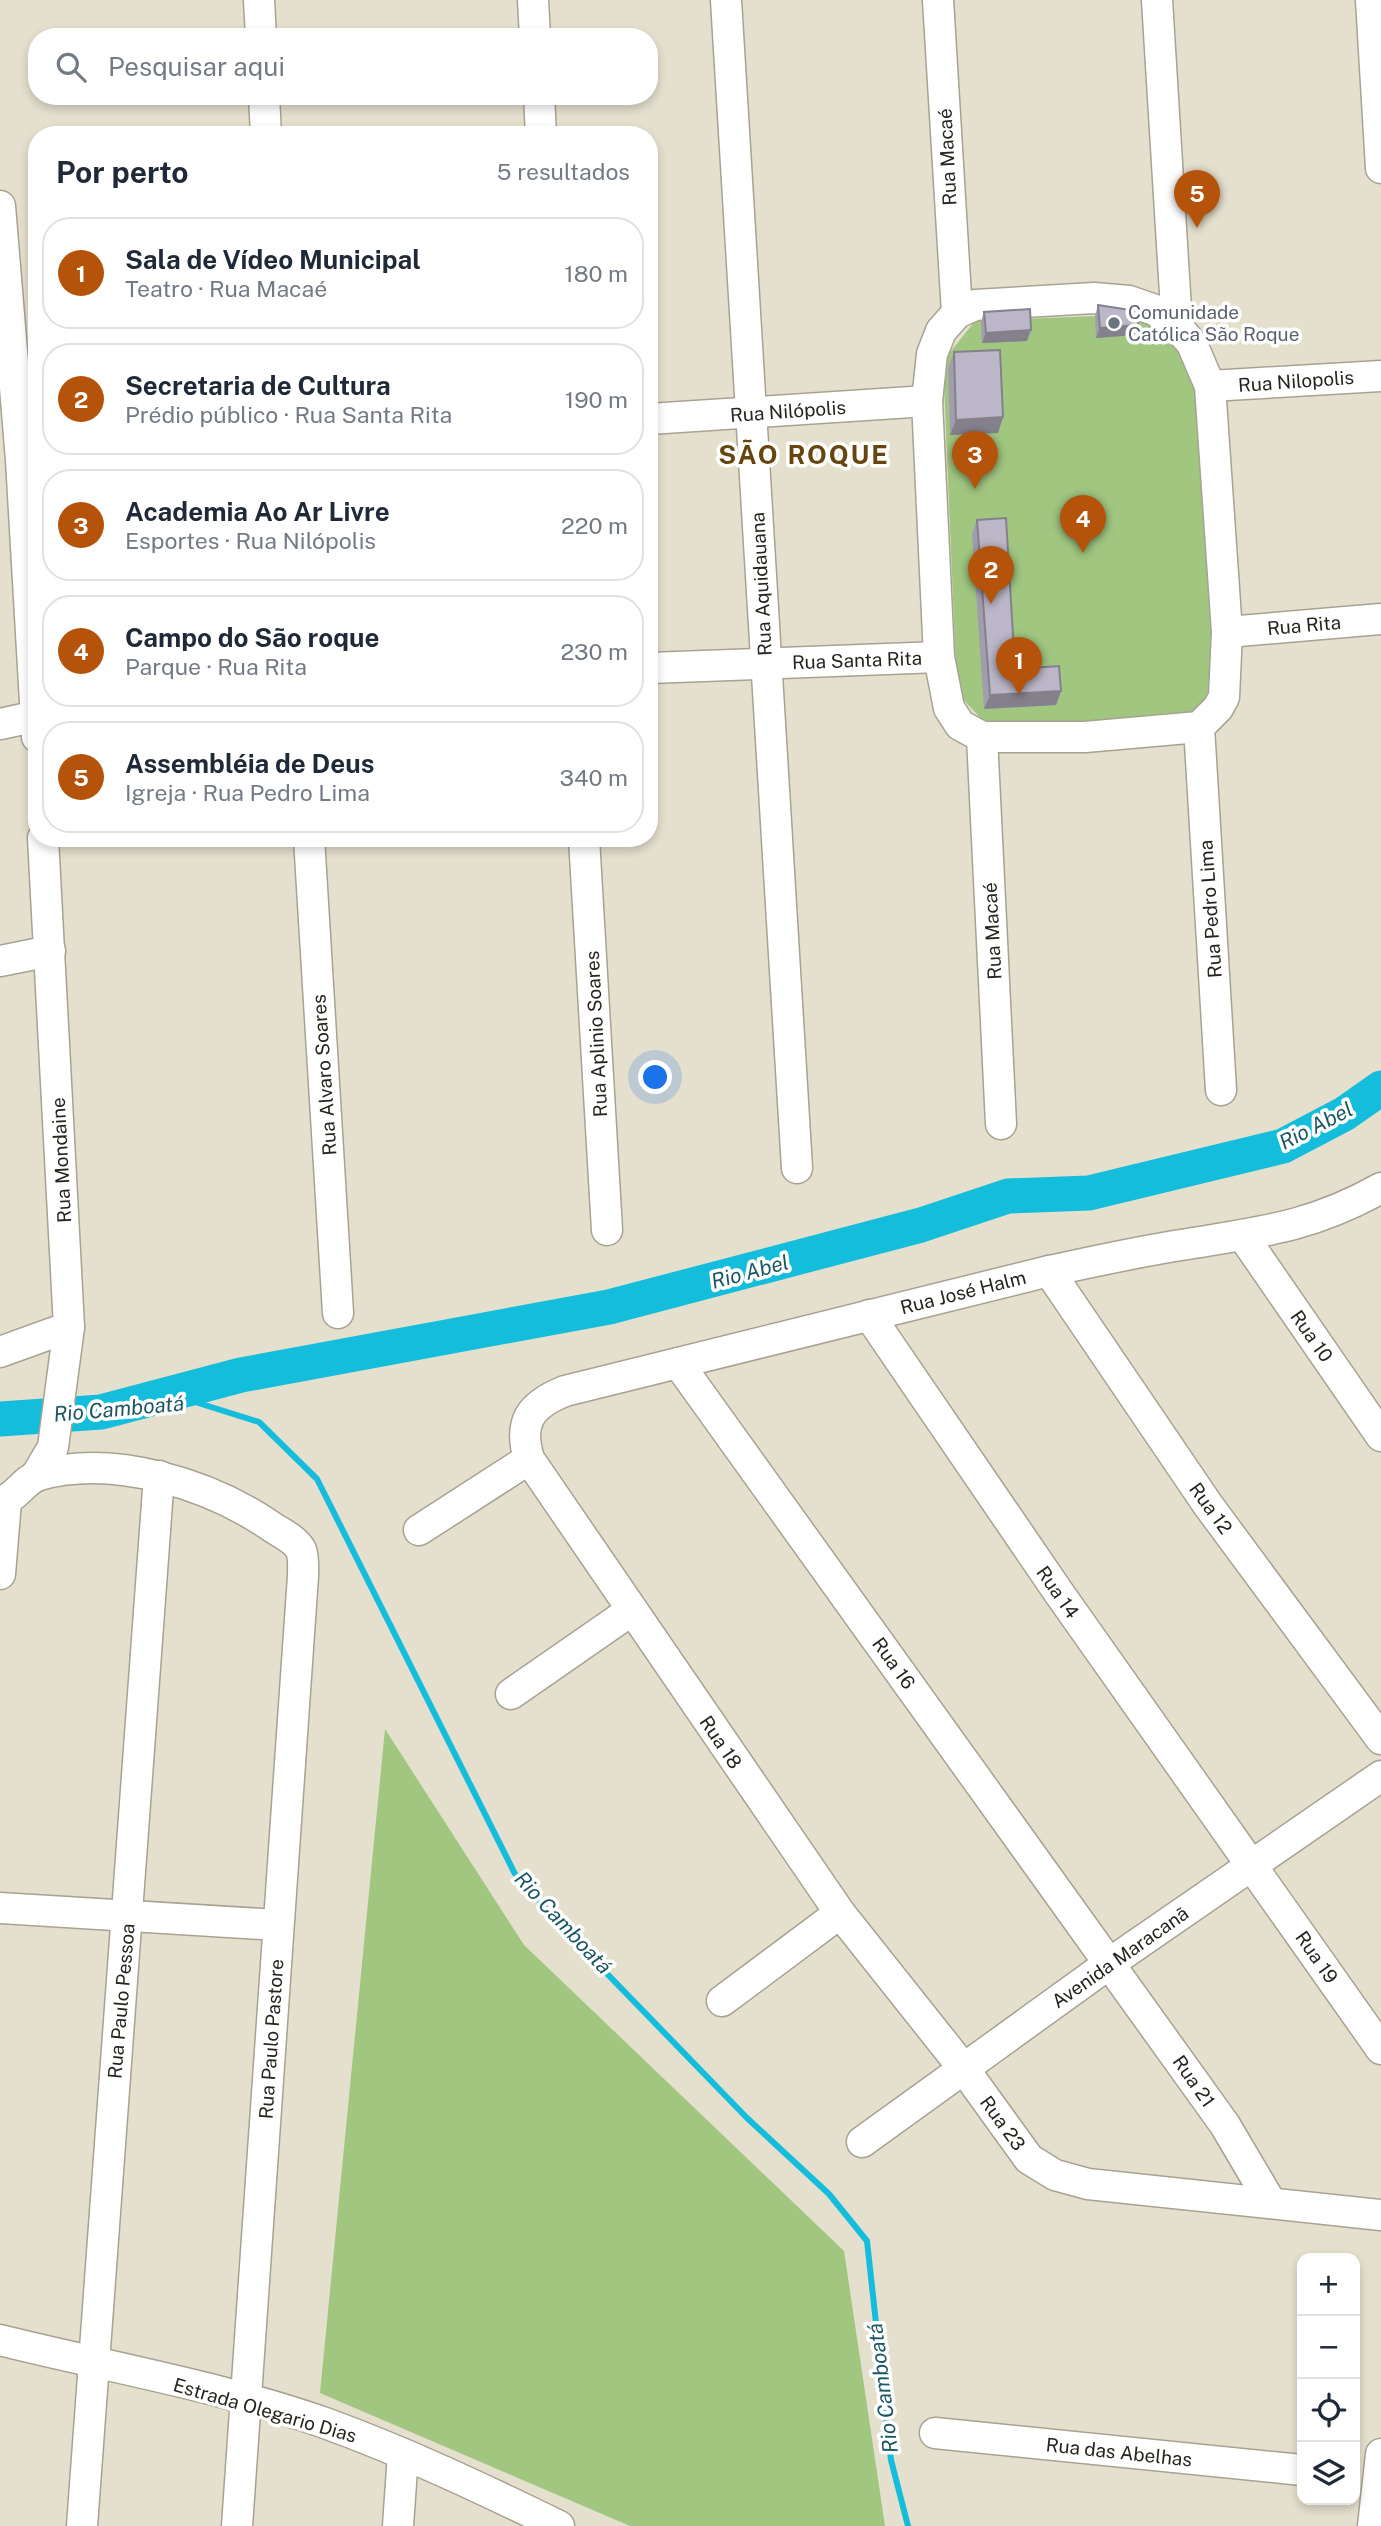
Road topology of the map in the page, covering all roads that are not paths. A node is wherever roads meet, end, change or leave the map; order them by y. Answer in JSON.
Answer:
{"nodes":[{"id":1,"x":259,"y":0,"type":"edge"},
{"id":2,"x":533,"y":0,"type":"edge"},
{"id":3,"x":726,"y":0,"type":"edge"},
{"id":4,"x":938,"y":0,"type":"edge"},
{"id":5,"x":1157,"y":0,"type":"edge"},
{"id":6,"x":1371,"y":0,"type":"edge"},
{"id":7,"x":261,"y":28,"type":"edge"},
{"id":8,"x":535,"y":28,"type":"edge"},
{"id":9,"x":264,"y":105,"type":"edge"},
{"id":10,"x":539,"y":105,"type":"edge"},
{"id":11,"x":266,"y":126,"type":"edge"},
{"id":12,"x":541,"y":126,"type":"edge"},
{"id":13,"x":1381,"y":168,"type":"edge"},
{"id":14,"x":0,"y":206,"type":"edge"},
{"id":15,"x":2,"y":267,"type":"edge"},
{"id":16,"x":957,"y":313,"type":"junction"},
{"id":17,"x":1177,"y":326,"type":"junction"},
{"id":18,"x":1381,"y":376,"type":"edge"},
{"id":19,"x":1210,"y":386,"type":"junction"},
{"id":20,"x":927,"y":401,"type":"junction"},
{"id":21,"x":751,"y":415,"type":"junction"},
{"id":22,"x":658,"y":419,"type":"edge"},
{"id":23,"x":20,"y":475,"type":"edge"},
{"id":24,"x":28,"y":599,"type":"edge"},
{"id":25,"x":1381,"y":619,"type":"edge"},
{"id":26,"x":1227,"y":632,"type":"junction"},
{"id":27,"x":939,"y":657,"type":"junction"},
{"id":28,"x":766,"y":664,"type":"junction"},
{"id":29,"x":658,"y":668,"type":"edge"},
{"id":30,"x":28,"y":723,"type":"edge"},
{"id":31,"x":0,"y":724,"type":"edge"},
{"id":32,"x":1199,"y":727,"type":"junction"},
{"id":33,"x":982,"y":737,"type":"junction"},
{"id":34,"x":44,"y":847,"type":"edge"},
{"id":35,"x":310,"y":847,"type":"edge"},
{"id":36,"x":585,"y":847,"type":"edge"},
{"id":37,"x":50,"y":951,"type":"junction"},
{"id":38,"x":0,"y":961,"type":"edge"},
{"id":39,"x":1221,"y":1090,"type":"dead end"},
{"id":40,"x":1001,"y":1124,"type":"dead end"},
{"id":41,"x":797,"y":1168,"type":"dead end"},
{"id":42,"x":1381,"y":1188,"type":"edge"},
{"id":43,"x":607,"y":1230,"type":"dead end"},
{"id":44,"x":1243,"y":1236,"type":"junction"},
{"id":45,"x":1049,"y":1271,"type":"junction"},
{"id":46,"x":338,"y":1313,"type":"dead end"},
{"id":47,"x":869,"y":1315,"type":"junction"},
{"id":48,"x":69,"y":1327,"type":"junction"},
{"id":49,"x":0,"y":1352,"type":"edge"},
{"id":50,"x":678,"y":1363,"type":"junction"},
{"id":51,"x":544,"y":1400,"type":"joint"},
{"id":52,"x":1381,"y":1436,"type":"edge"},
{"id":53,"x":529,"y":1459,"type":"junction"},
{"id":54,"x":36,"y":1476,"type":"junction"},
{"id":55,"x":159,"y":1476,"type":"junction"},
{"id":56,"x":3,"y":1501,"type":"edge"},
{"id":57,"x":419,"y":1530,"type":"dead end"},
{"id":58,"x":0,"y":1574,"type":"edge"},
{"id":59,"x":632,"y":1610,"type":"junction"},
{"id":60,"x":511,"y":1694,"type":"dead end"},
{"id":61,"x":1381,"y":1739,"type":"edge"},
{"id":62,"x":1381,"y":1776,"type":"edge"},
{"id":63,"x":1253,"y":1866,"type":"junction"},
{"id":64,"x":0,"y":1908,"type":"edge"},
{"id":65,"x":840,"y":1913,"type":"junction"},
{"id":66,"x":128,"y":1916,"type":"junction"},
{"id":67,"x":278,"y":1925,"type":"junction"},
{"id":68,"x":1110,"y":1962,"type":"junction"},
{"id":69,"x":722,"y":2001,"type":"dead end"},
{"id":70,"x":1381,"y":2049,"type":"edge"},
{"id":71,"x":964,"y":2069,"type":"junction"},
{"id":72,"x":862,"y":2142,"type":"dead end"},
{"id":73,"x":1271,"y":2203,"type":"junction"},
{"id":74,"x":1381,"y":2214,"type":"edge"},
{"id":75,"x":0,"y":2340,"type":"edge"},
{"id":76,"x":92,"y":2363,"type":"junction"},
{"id":77,"x":247,"y":2400,"type":"junction"},
{"id":78,"x":935,"y":2433,"type":"dead end"},
{"id":79,"x":403,"y":2454,"type":"junction"},
{"id":80,"x":1297,"y":2469,"type":"edge"},
{"id":81,"x":1374,"y":2471,"type":"edge"},
{"id":82,"x":550,"y":2524,"type":"edge"},
{"id":83,"x":82,"y":2526,"type":"edge"},
{"id":84,"x":237,"y":2526,"type":"edge"},
{"id":85,"x":398,"y":2526,"type":"edge"},
{"id":86,"x":1373,"y":2526,"type":"edge"}],
"edges":[{"from":1,"to":7,"type":"street"},
{"from":2,"to":8,"type":"street"},
{"from":3,"to":21,"type":"street","name":"Rua Aquidauana"},
{"from":4,"to":16,"type":"street","name":"Rua Macaé"},
{"from":5,"to":17,"type":"street"},
{"from":6,"to":13,"type":"street"},
{"from":9,"to":11,"type":"street"},
{"from":10,"to":12,"type":"street"},
{"from":14,"to":15,"type":"street"},
{"from":15,"to":23,"type":"street"},
{"from":16,"to":17,"type":"street"},
{"from":16,"to":20,"type":"street"},
{"from":17,"to":19,"type":"street"},
{"from":18,"to":19,"type":"street","name":"Rua Nilopolis"},
{"from":19,"to":26,"type":"street"},
{"from":20,"to":21,"type":"street","name":"Rua Nilópolis"},
{"from":20,"to":27,"type":"street"},
{"from":21,"to":22,"type":"street","name":"Rua Nilópolis"},
{"from":21,"to":28,"type":"street","name":"Rua Aquidauana"},
{"from":23,"to":24,"type":"street"},
{"from":25,"to":26,"type":"street","name":"Rua Rita"},
{"from":26,"to":32,"type":"street"},
{"from":27,"to":28,"type":"street","name":"Rua Santa Rita"},
{"from":27,"to":33,"type":"street"},
{"from":28,"to":29,"type":"street","name":"Rua Santa Rita"},
{"from":28,"to":41,"type":"street","name":"Rua Aquidauana"},
{"from":30,"to":31,"type":"street"},
{"from":32,"to":33,"type":"street"},
{"from":32,"to":39,"type":"street","name":"Rua Pedro Lima"},
{"from":33,"to":40,"type":"street","name":"Rua Macaé"},
{"from":34,"to":37,"type":"street","name":"Rua Mondaine"},
{"from":35,"to":46,"type":"street","name":"Rua Alvaro Soares"},
{"from":36,"to":43,"type":"street","name":"Rua Aplinio Soares"},
{"from":37,"to":38,"type":"street"},
{"from":37,"to":48,"type":"street","name":"Rua Mondaine"},
{"from":42,"to":44,"type":"street","name":"Rua José Halm"},
{"from":44,"to":45,"type":"street","name":"Rua José Halm"},
{"from":44,"to":52,"type":"street","name":"Rua 10"},
{"from":45,"to":47,"type":"street","name":"Rua José Halm"},
{"from":45,"to":61,"type":"street","name":"Rua 12"},
{"from":47,"to":50,"type":"street","name":"Rua José Halm"},
{"from":47,"to":63,"type":"street","name":"Rua 14"},
{"from":48,"to":49,"type":"street"},
{"from":48,"to":54,"type":"street","name":"Rua Mondaine"},
{"from":50,"to":51,"type":"street","name":"Rua José Halm"},
{"from":50,"to":68,"type":"street","name":"Rua 16"},
{"from":51,"to":53,"type":"street","name":"Rua 18"},
{"from":53,"to":57,"type":"street"},
{"from":53,"to":59,"type":"street","name":"Rua 18"},
{"from":54,"to":55,"type":"street"},
{"from":54,"to":56,"type":"street"},
{"from":55,"to":66,"type":"street","name":"Rua Paulo Pessoa"},
{"from":55,"to":67,"type":"street","name":"Rua Paulo Pastore"},
{"from":56,"to":58,"type":"street"},
{"from":59,"to":60,"type":"street"},
{"from":59,"to":65,"type":"street","name":"Rua 18"},
{"from":62,"to":63,"type":"street","name":"Avenida Maracanã"},
{"from":63,"to":68,"type":"street","name":"Avenida Maracanã"},
{"from":63,"to":70,"type":"street","name":"Rua 19"},
{"from":64,"to":66,"type":"street"},
{"from":65,"to":69,"type":"street"},
{"from":65,"to":71,"type":"street","name":"Rua 18"},
{"from":66,"to":67,"type":"street"},
{"from":66,"to":76,"type":"street","name":"Rua Paulo Pessoa"},
{"from":67,"to":77,"type":"street","name":"Rua Paulo Pastore"},
{"from":68,"to":71,"type":"street","name":"Avenida Maracanã"},
{"from":68,"to":73,"type":"street","name":"Rua 21"},
{"from":71,"to":72,"type":"street","name":"Avenida Maracanã"},
{"from":71,"to":73,"type":"street","name":"Rua 23"},
{"from":73,"to":74,"type":"street","name":"Rua 23"},
{"from":75,"to":76,"type":"street","name":"Estrada Olegario Dias"},
{"from":76,"to":77,"type":"street","name":"Estrada Olegario Dias"},
{"from":76,"to":83,"type":"street","name":"Rua Paulo Pessoa"},
{"from":77,"to":79,"type":"street","name":"Estrada Olegario Dias"},
{"from":77,"to":84,"type":"street","name":"Rua Paulo Pastore"},
{"from":78,"to":80,"type":"street","name":"Rua das Abelhas"},
{"from":79,"to":82,"type":"street","name":"Estrada Olegario Dias"},
{"from":79,"to":85,"type":"street"},
{"from":81,"to":86,"type":"street"}]}
